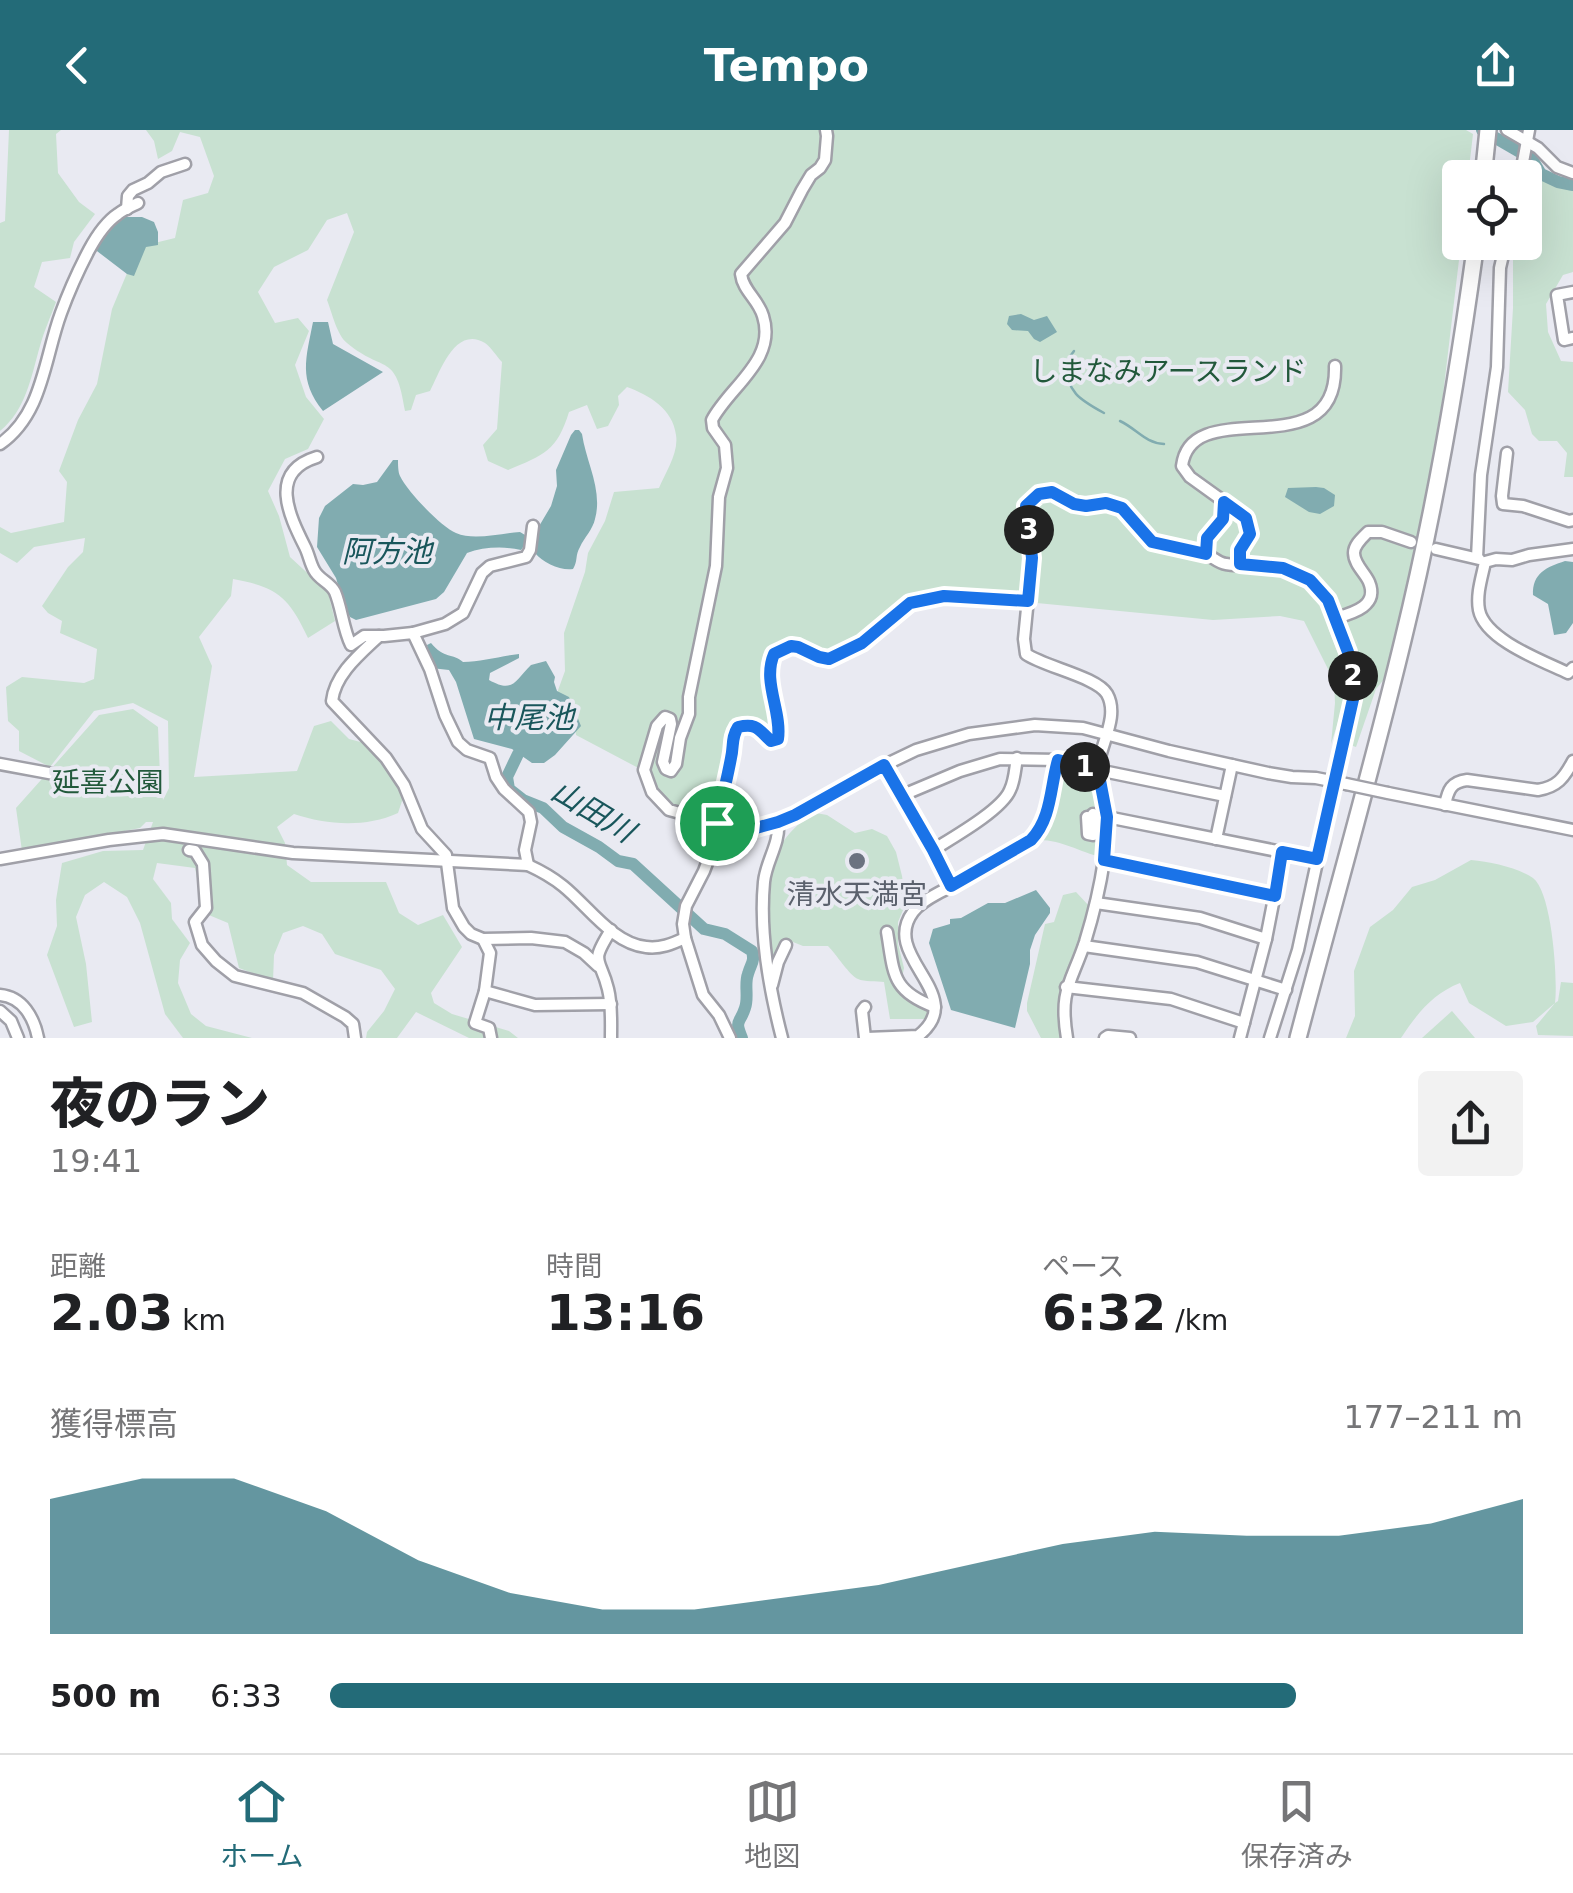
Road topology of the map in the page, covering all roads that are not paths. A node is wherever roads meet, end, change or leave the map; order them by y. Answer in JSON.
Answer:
{"nodes":[{"id":1,"x":826,"y":130,"type":"edge"},
{"id":2,"x":1508,"y":130,"type":"edge"},
{"id":3,"x":1528,"y":135,"type":"edge"},
{"id":4,"x":1523,"y":160,"type":"edge"},
{"id":5,"x":184,"y":164,"type":"dead end"},
{"id":6,"x":1573,"y":173,"type":"edge"},
{"id":7,"x":1474,"y":260,"type":"edge"},
{"id":8,"x":1502,"y":260,"type":"edge"},
{"id":9,"x":1573,"y":292,"type":"edge"},
{"id":10,"x":1573,"y":338,"type":"edge"},
{"id":11,"x":1336,"y":366,"type":"dead end"},
{"id":12,"x":0,"y":444,"type":"edge"},
{"id":13,"x":1508,"y":453,"type":"dead end"},
{"id":14,"x":316,"y":457,"type":"dead end"},
{"id":15,"x":1224,"y":502,"type":"junction"},
{"id":16,"x":1573,"y":520,"type":"edge"},
{"id":17,"x":533,"y":526,"type":"dead end"},
{"id":18,"x":1411,"y":542,"type":"dead end"},
{"id":19,"x":1436,"y":549,"type":"dead end"},
{"id":20,"x":1573,"y":549,"type":"edge"},
{"id":21,"x":1206,"y":554,"type":"junction"},
{"id":22,"x":1481,"y":560,"type":"junction"},
{"id":23,"x":1245,"y":565,"type":"junction"},
{"id":24,"x":1028,"y":601,"type":"junction"},
{"id":25,"x":1336,"y":618,"type":"junction"},
{"id":26,"x":414,"y":633,"type":"junction"},
{"id":27,"x":379,"y":636,"type":"junction"},
{"id":28,"x":1573,"y":668,"type":"edge"},
{"id":29,"x":1107,"y":733,"type":"junction"},
{"id":30,"x":1017,"y":758,"type":"junction"},
{"id":31,"x":1058,"y":760,"type":"junction"},
{"id":32,"x":1573,"y":761,"type":"edge"},
{"id":33,"x":0,"y":764,"type":"edge"},
{"id":34,"x":884,"y":765,"type":"junction"},
{"id":35,"x":1232,"y":765,"type":"junction"},
{"id":36,"x":1098,"y":770,"type":"junction"},
{"id":37,"x":54,"y":774,"type":"dead end"},
{"id":38,"x":1339,"y":783,"type":"junction"},
{"id":39,"x":902,"y":795,"type":"junction"},
{"id":40,"x":1224,"y":796,"type":"junction"},
{"id":41,"x":1445,"y":805,"type":"junction"},
{"id":42,"x":1107,"y":817,"type":"junction"},
{"id":43,"x":778,"y":822,"type":"junction"},
{"id":44,"x":717,"y":823,"type":"junction"},
{"id":45,"x":1573,"y":830,"type":"edge"},
{"id":46,"x":716,"y":839,"type":"junction"},
{"id":47,"x":1216,"y":840,"type":"junction"},
{"id":48,"x":189,"y":850,"type":"dead end"},
{"id":49,"x":933,"y":850,"type":"junction"},
{"id":50,"x":1282,"y":852,"type":"junction"},
{"id":51,"x":0,"y":859,"type":"edge"},
{"id":52,"x":1317,"y":859,"type":"junction"},
{"id":53,"x":1104,"y":860,"type":"junction"},
{"id":54,"x":447,"y":861,"type":"junction"},
{"id":55,"x":528,"y":865,"type":"junction"},
{"id":56,"x":951,"y":886,"type":"junction"},
{"id":57,"x":1275,"y":896,"type":"junction"},
{"id":58,"x":1096,"y":903,"type":"junction"},
{"id":59,"x":610,"y":930,"type":"junction"},
{"id":60,"x":887,"y":932,"type":"dead end"},
{"id":61,"x":685,"y":938,"type":"junction"},
{"id":62,"x":483,"y":939,"type":"junction"},
{"id":63,"x":1266,"y":939,"type":"junction"},
{"id":64,"x":786,"y":946,"type":"dead end"},
{"id":65,"x":1084,"y":946,"type":"junction"},
{"id":66,"x":598,"y":966,"type":"junction"},
{"id":67,"x":1254,"y":981,"type":"junction"},
{"id":68,"x":772,"y":986,"type":"junction"},
{"id":69,"x":1066,"y":987,"type":"junction"},
{"id":70,"x":1286,"y":990,"type":"junction"},
{"id":71,"x":485,"y":991,"type":"junction"},
{"id":72,"x":0,"y":995,"type":"edge"},
{"id":73,"x":610,"y":1004,"type":"junction"},
{"id":74,"x":936,"y":1007,"type":"junction"},
{"id":75,"x":866,"y":1008,"type":"dead end"},
{"id":76,"x":0,"y":1011,"type":"edge"},
{"id":77,"x":1244,"y":1023,"type":"junction"},
{"id":78,"x":18,"y":1038,"type":"edge"},
{"id":79,"x":38,"y":1038,"type":"edge"},
{"id":80,"x":355,"y":1038,"type":"edge"},
{"id":81,"x":491,"y":1038,"type":"edge"},
{"id":82,"x":611,"y":1038,"type":"edge"},
{"id":83,"x":730,"y":1038,"type":"edge"},
{"id":84,"x":782,"y":1038,"type":"edge"},
{"id":85,"x":866,"y":1038,"type":"edge"},
{"id":86,"x":1067,"y":1038,"type":"edge"},
{"id":87,"x":1105,"y":1038,"type":"edge"},
{"id":88,"x":1130,"y":1038,"type":"edge"},
{"id":89,"x":1240,"y":1038,"type":"edge"},
{"id":90,"x":1270,"y":1038,"type":"edge"},
{"id":91,"x":1298,"y":1038,"type":"edge"}],
"edges":[{"from":1,"to":44,"type":"street"},
{"from":2,"to":3,"type":"street"},
{"from":3,"to":4,"type":"street"},
{"from":3,"to":6,"type":"street"},
{"from":5,"to":12,"type":"street"},
{"from":7,"to":91,"type":"highway"},
{"from":8,"to":22,"type":"street"},
{"from":9,"to":10,"type":"street"},
{"from":11,"to":15,"type":"street"},
{"from":13,"to":16,"type":"street"},
{"from":14,"to":27,"type":"street"},
{"from":15,"to":21,"type":"street"},
{"from":15,"to":23,"type":"street"},
{"from":17,"to":26,"type":"street"},
{"from":18,"to":25,"type":"street"},
{"from":19,"to":22,"type":"street"},
{"from":20,"to":22,"type":"street"},
{"from":21,"to":23,"type":"street"},
{"from":21,"to":24,"type":"street"},
{"from":22,"to":28,"type":"street"},
{"from":23,"to":25,"type":"street"},
{"from":24,"to":29,"type":"street"},
{"from":24,"to":44,"type":"street"},
{"from":25,"to":38,"type":"street"},
{"from":26,"to":27,"type":"street"},
{"from":26,"to":55,"type":"street"},
{"from":27,"to":54,"type":"street"},
{"from":29,"to":34,"type":"street"},
{"from":29,"to":35,"type":"street"},
{"from":29,"to":36,"type":"street"},
{"from":30,"to":31,"type":"street"},
{"from":30,"to":39,"type":"street"},
{"from":30,"to":49,"type":"street"},
{"from":31,"to":36,"type":"street"},
{"from":31,"to":56,"type":"street"},
{"from":32,"to":41,"type":"street"},
{"from":33,"to":37,"type":"street"},
{"from":34,"to":39,"type":"street"},
{"from":34,"to":43,"type":"street"},
{"from":35,"to":38,"type":"street"},
{"from":35,"to":40,"type":"street"},
{"from":36,"to":40,"type":"street"},
{"from":36,"to":42,"type":"street"},
{"from":38,"to":41,"type":"street","bridge":true},
{"from":38,"to":52,"type":"street"},
{"from":39,"to":49,"type":"street"},
{"from":40,"to":47,"type":"street"},
{"from":41,"to":45,"type":"street"},
{"from":42,"to":47,"type":"street"},
{"from":42,"to":53,"type":"street"},
{"from":43,"to":46,"type":"street"},
{"from":43,"to":68,"type":"street"},
{"from":44,"to":46,"type":"street"},
{"from":46,"to":61,"type":"street"},
{"from":47,"to":50,"type":"street"},
{"from":48,"to":80,"type":"street"},
{"from":49,"to":56,"type":"street"},
{"from":50,"to":52,"type":"street"},
{"from":50,"to":57,"type":"street"},
{"from":51,"to":54,"type":"street"},
{"from":52,"to":70,"type":"street"},
{"from":53,"to":57,"type":"street"},
{"from":53,"to":58,"type":"street"},
{"from":54,"to":55,"type":"street"},
{"from":54,"to":62,"type":"street"},
{"from":55,"to":59,"type":"street"},
{"from":56,"to":74,"type":"street"},
{"from":57,"to":63,"type":"street"},
{"from":58,"to":63,"type":"street"},
{"from":58,"to":65,"type":"street"},
{"from":59,"to":61,"type":"street"},
{"from":59,"to":66,"type":"street"},
{"from":60,"to":74,"type":"street"},
{"from":61,"to":83,"type":"street"},
{"from":62,"to":66,"type":"street"},
{"from":62,"to":71,"type":"street"},
{"from":63,"to":67,"type":"street"},
{"from":64,"to":68,"type":"street"},
{"from":65,"to":67,"type":"street"},
{"from":65,"to":69,"type":"street"},
{"from":66,"to":73,"type":"street"},
{"from":67,"to":70,"type":"street"},
{"from":67,"to":77,"type":"street"},
{"from":68,"to":84,"type":"street"},
{"from":69,"to":77,"type":"street"},
{"from":69,"to":86,"type":"street"},
{"from":70,"to":90,"type":"street"},
{"from":71,"to":73,"type":"street"},
{"from":71,"to":81,"type":"street"},
{"from":72,"to":79,"type":"street"},
{"from":73,"to":82,"type":"street"},
{"from":74,"to":85,"type":"street"},
{"from":75,"to":85,"type":"street"},
{"from":76,"to":78,"type":"street"},
{"from":77,"to":89,"type":"street"},
{"from":87,"to":88,"type":"street"}]}
